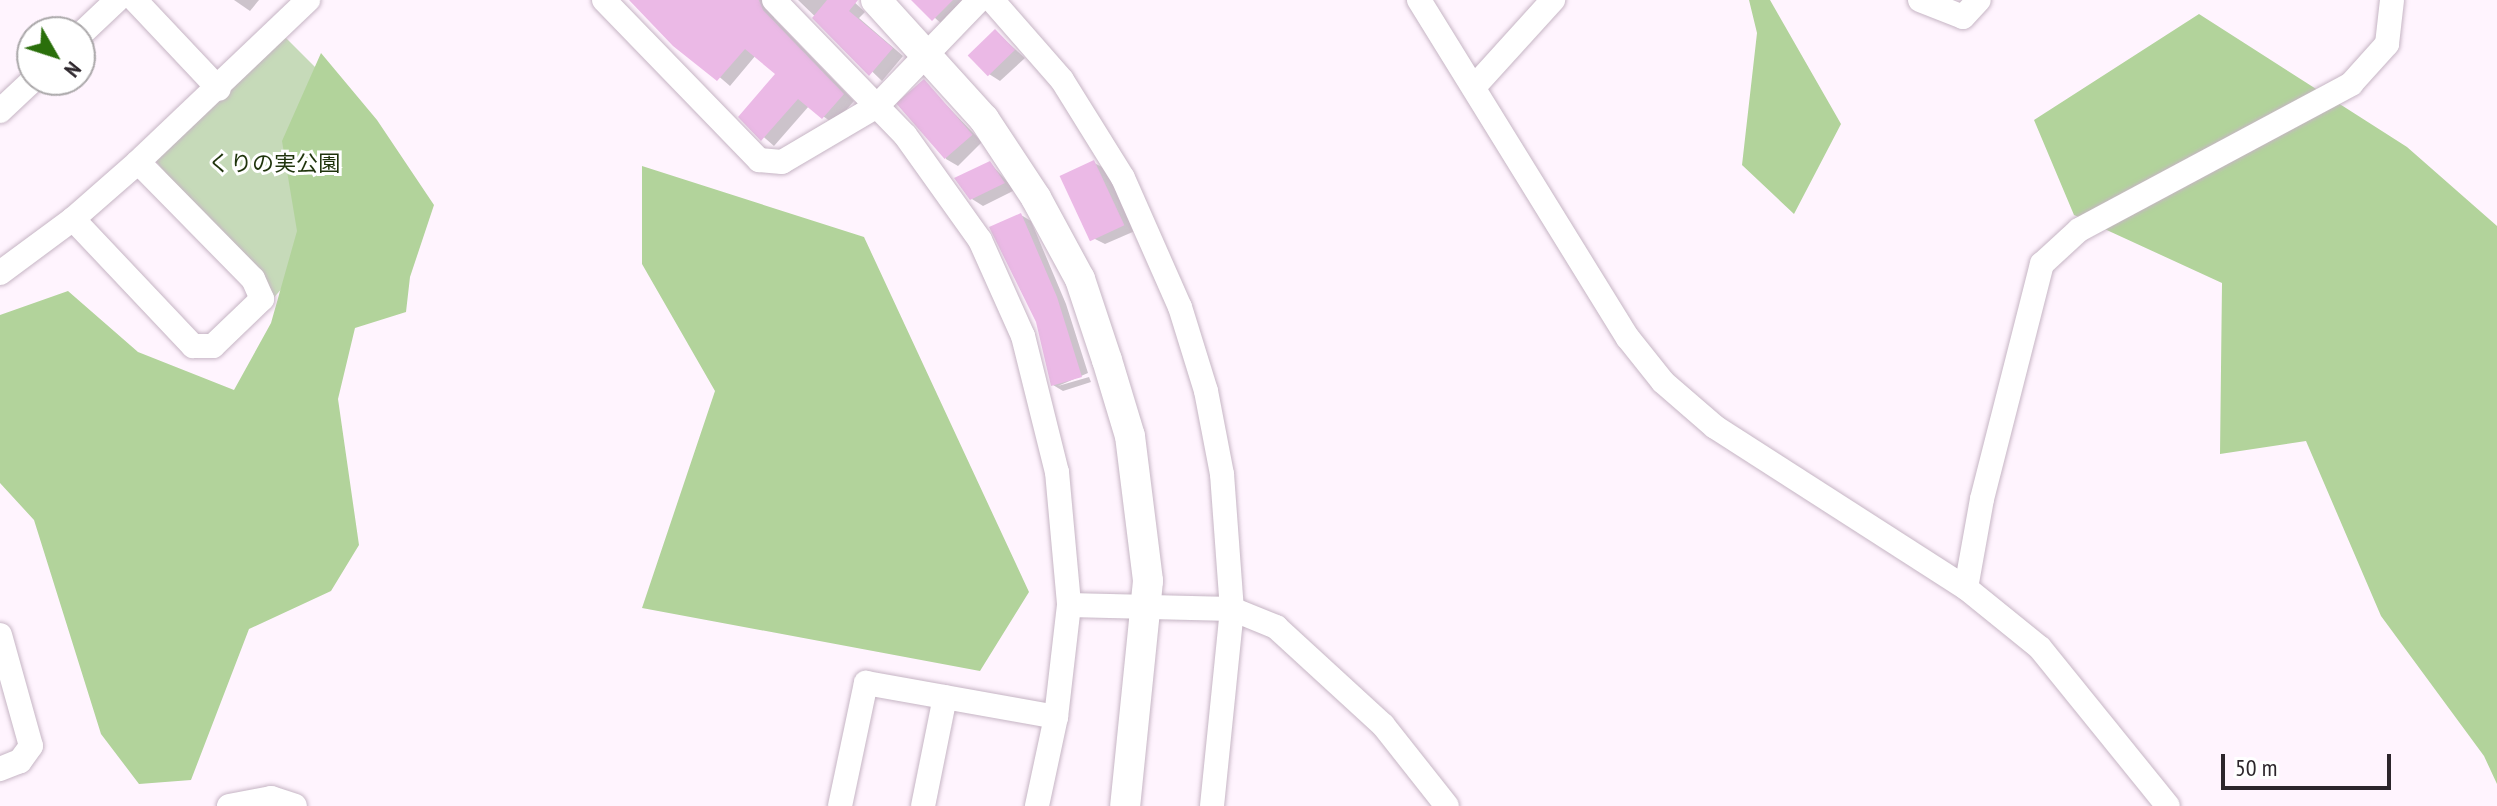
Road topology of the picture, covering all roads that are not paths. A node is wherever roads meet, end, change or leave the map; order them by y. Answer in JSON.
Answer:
{"nodes":[{"id":1,"x":117,"y":0,"type":"edge"},
{"id":2,"x":135,"y":0,"type":"edge"},
{"id":3,"x":308,"y":0,"type":"edge"},
{"id":4,"x":604,"y":0,"type":"edge"},
{"id":5,"x":774,"y":0,"type":"edge"},
{"id":6,"x":876,"y":0,"type":"edge"},
{"id":7,"x":979,"y":0,"type":"edge"},
{"id":8,"x":992,"y":0,"type":"edge"},
{"id":9,"x":1419,"y":0,"type":"edge"},
{"id":10,"x":1553,"y":0,"type":"edge"},
{"id":11,"x":1920,"y":0,"type":"edge"},
{"id":12,"x":1979,"y":0,"type":"edge"},
{"id":13,"x":2392,"y":0,"type":"edge"},
{"id":14,"x":96,"y":20,"type":"edge"},
{"id":15,"x":928,"y":55,"type":"junction"},
{"id":16,"x":1474,"y":87,"type":"junction"},
{"id":17,"x":219,"y":89,"type":"junction"},
{"id":18,"x":16,"y":96,"type":"edge"},
{"id":19,"x":877,"y":106,"type":"junction"},
{"id":20,"x":0,"y":111,"type":"edge"},
{"id":21,"x":138,"y":162,"type":"junction"},
{"id":22,"x":73,"y":219,"type":"junction"},
{"id":23,"x":1,"y":271,"type":"edge"},
{"id":24,"x":1966,"y":588,"type":"junction"},
{"id":25,"x":1069,"y":605,"type":"junction"},
{"id":26,"x":1146,"y":607,"type":"junction"},
{"id":27,"x":1232,"y":609,"type":"junction"},
{"id":28,"x":0,"y":635,"type":"edge"},
{"id":29,"x":945,"y":697,"type":"junction"},
{"id":30,"x":1056,"y":717,"type":"junction"},
{"id":31,"x":0,"y":769,"type":"edge"},
{"id":32,"x":229,"y":806,"type":"edge"},
{"id":33,"x":295,"y":806,"type":"edge"},
{"id":34,"x":840,"y":806,"type":"edge"},
{"id":35,"x":923,"y":806,"type":"edge"},
{"id":36,"x":1037,"y":806,"type":"edge"},
{"id":37,"x":1125,"y":806,"type":"edge"},
{"id":38,"x":1212,"y":806,"type":"edge"},
{"id":39,"x":1447,"y":806,"type":"edge"},
{"id":40,"x":2168,"y":806,"type":"edge"}],
"edges":[{"from":1,"to":14,"type":"street"},
{"from":2,"to":17,"type":"street"},
{"from":3,"to":17,"type":"street"},
{"from":4,"to":19,"type":"street"},
{"from":5,"to":19,"type":"street"},
{"from":6,"to":15,"type":"street"},
{"from":7,"to":15,"type":"street"},
{"from":8,"to":27,"type":"street"},
{"from":9,"to":16,"type":"street"},
{"from":10,"to":16,"type":"street"},
{"from":11,"to":12,"type":"street"},
{"from":13,"to":24,"type":"street"},
{"from":15,"to":19,"type":"street"},
{"from":15,"to":26,"type":"street"},
{"from":16,"to":24,"type":"street"},
{"from":17,"to":21,"type":"street"},
{"from":18,"to":20,"type":"street"},
{"from":19,"to":25,"type":"street"},
{"from":21,"to":22,"type":"street"},
{"from":21,"to":22,"type":"street"},
{"from":22,"to":23,"type":"street"},
{"from":24,"to":40,"type":"street"},
{"from":25,"to":26,"type":"street"},
{"from":25,"to":30,"type":"street"},
{"from":26,"to":27,"type":"street"},
{"from":26,"to":37,"type":"street"},
{"from":27,"to":38,"type":"street"},
{"from":27,"to":39,"type":"street"},
{"from":28,"to":31,"type":"street"},
{"from":29,"to":30,"type":"street"},
{"from":29,"to":34,"type":"street"},
{"from":29,"to":35,"type":"street"},
{"from":30,"to":36,"type":"street"},
{"from":32,"to":33,"type":"street"}]}
